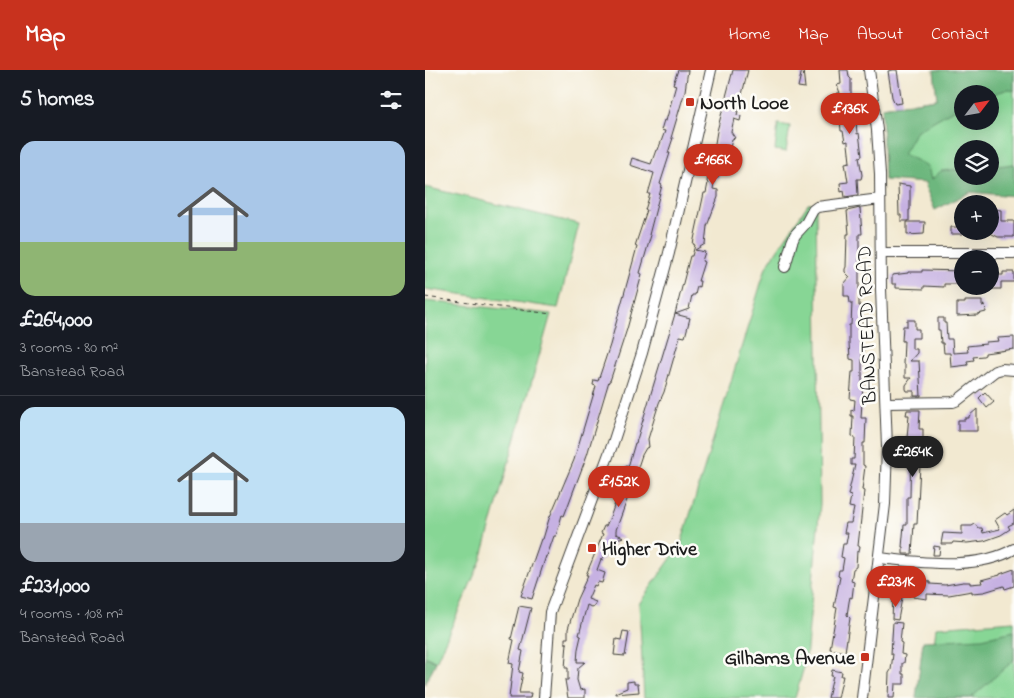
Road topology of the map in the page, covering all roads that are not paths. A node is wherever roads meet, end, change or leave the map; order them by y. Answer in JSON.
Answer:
{"nodes":[{"id":1,"x":711,"y":70,"type":"edge"},
{"id":2,"x":869,"y":70,"type":"edge"},
{"id":3,"x":880,"y":199,"type":"junction"},
{"id":4,"x":881,"y":253,"type":"junction"},
{"id":5,"x":1014,"y":253,"type":"edge"},
{"id":6,"x":785,"y":267,"type":"dead end"},
{"id":7,"x":1014,"y":370,"type":"edge"},
{"id":8,"x":886,"y":402,"type":"junction"},
{"id":9,"x":1014,"y":549,"type":"edge"},
{"id":10,"x":879,"y":558,"type":"junction"},
{"id":11,"x":545,"y":698,"type":"edge"},
{"id":12,"x":862,"y":698,"type":"edge"}],
"edges":[{"from":1,"to":11,"type":"street"},
{"from":2,"to":3,"type":"street","name":"BANSTEAD ROAD"},
{"from":3,"to":4,"type":"street","name":"BANSTEAD ROAD"},
{"from":3,"to":6,"type":"street"},
{"from":4,"to":5,"type":"street"},
{"from":4,"to":8,"type":"street","name":"BANSTEAD ROAD"},
{"from":7,"to":8,"type":"street"},
{"from":8,"to":10,"type":"street","name":"BANSTEAD ROAD"},
{"from":9,"to":10,"type":"street"},
{"from":10,"to":12,"type":"street","name":"BANSTEAD ROAD"}]}
